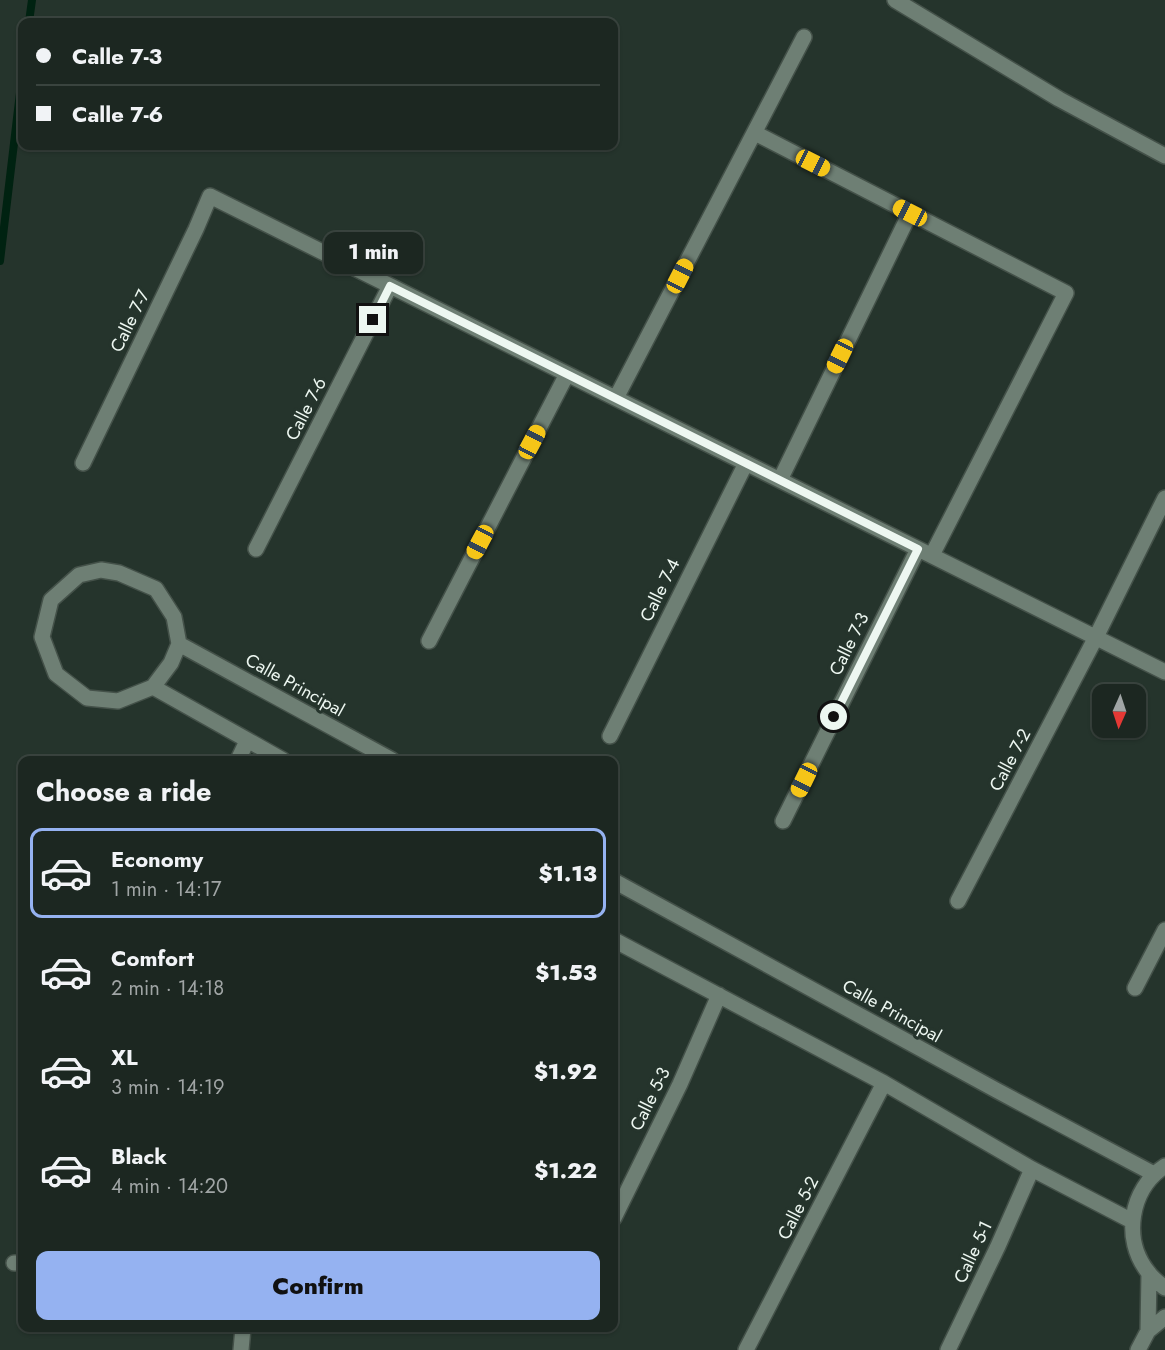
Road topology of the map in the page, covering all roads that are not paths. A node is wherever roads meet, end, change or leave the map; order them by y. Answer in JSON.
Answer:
{"nodes":[{"id":1,"x":895,"y":0,"type":"edge"},
{"id":2,"x":804,"y":37,"type":"dead end"},
{"id":3,"x":754,"y":133,"type":"junction"},
{"id":4,"x":1165,"y":156,"type":"edge"},
{"id":5,"x":910,"y":213,"type":"junction"},
{"id":6,"x":390,"y":286,"type":"junction"},
{"id":7,"x":567,"y":374,"type":"junction"},
{"id":8,"x":616,"y":398,"type":"junction"},
{"id":9,"x":83,"y":463,"type":"dead end"},
{"id":10,"x":746,"y":463,"type":"junction"},
{"id":11,"x":780,"y":480,"type":"junction"},
{"id":12,"x":1165,"y":498,"type":"edge"},
{"id":13,"x":256,"y":549,"type":"dead end"},
{"id":14,"x":918,"y":549,"type":"junction"},
{"id":15,"x":932,"y":555,"type":"junction"},
{"id":16,"x":1096,"y":637,"type":"junction"},
{"id":17,"x":429,"y":641,"type":"dead end"},
{"id":18,"x":179,"y":644,"type":"junction"},
{"id":19,"x":1165,"y":672,"type":"edge"},
{"id":20,"x":153,"y":687,"type":"junction"},
{"id":21,"x":610,"y":736,"type":"dead end"},
{"id":22,"x":247,"y":741,"type":"junction"},
{"id":23,"x":240,"y":756,"type":"edge"},
{"id":24,"x":275,"y":756,"type":"edge"},
{"id":25,"x":385,"y":756,"type":"edge"},
{"id":26,"x":783,"y":821,"type":"dead end"},
{"id":27,"x":618,"y":883,"type":"edge"},
{"id":28,"x":958,"y":901,"type":"dead end"},
{"id":29,"x":1165,"y":930,"type":"edge"},
{"id":30,"x":618,"y":942,"type":"edge"},
{"id":31,"x":1135,"y":988,"type":"dead end"},
{"id":32,"x":719,"y":995,"type":"junction"},
{"id":33,"x":884,"y":1083,"type":"junction"},
{"id":34,"x":1032,"y":1169,"type":"junction"},
{"id":35,"x":1159,"y":1170,"type":"edge"},
{"id":36,"x":618,"y":1210,"type":"edge"},
{"id":37,"x":1132,"y":1221,"type":"junction"},
{"id":38,"x":1149,"y":1273,"type":"junction"},
{"id":39,"x":1165,"y":1288,"type":"edge"},
{"id":40,"x":1165,"y":1317,"type":"edge"},
{"id":41,"x":1148,"y":1331,"type":"junction"},
{"id":42,"x":243,"y":1332,"type":"edge"},
{"id":43,"x":241,"y":1350,"type":"edge"},
{"id":44,"x":746,"y":1350,"type":"edge"},
{"id":45,"x":948,"y":1350,"type":"edge"},
{"id":46,"x":1138,"y":1350,"type":"edge"}],
"edges":[{"from":1,"to":4,"type":"street"},
{"from":2,"to":3,"type":"street"},
{"from":3,"to":5,"type":"street"},
{"from":3,"to":8,"type":"street"},
{"from":5,"to":11,"type":"street"},
{"from":5,"to":15,"type":"street"},
{"from":6,"to":7,"type":"street"},
{"from":6,"to":9,"type":"street","name":"Calle 7-7"},
{"from":6,"to":13,"type":"street","name":"Calle 7-6"},
{"from":7,"to":8,"type":"street"},
{"from":7,"to":17,"type":"street"},
{"from":8,"to":10,"type":"street"},
{"from":10,"to":11,"type":"street"},
{"from":10,"to":21,"type":"street","name":"Calle 7-4"},
{"from":11,"to":14,"type":"street"},
{"from":12,"to":16,"type":"street","name":"Calle 7-2"},
{"from":14,"to":15,"type":"street"},
{"from":14,"to":26,"type":"street","name":"Calle 7-3"},
{"from":15,"to":16,"type":"street"},
{"from":16,"to":19,"type":"street"},
{"from":16,"to":28,"type":"street","name":"Calle 7-2"},
{"from":18,"to":20,"type":"street"},
{"from":18,"to":20,"type":"street"},
{"from":18,"to":25,"type":"street","name":"Calle Principal"},
{"from":20,"to":22,"type":"street"},
{"from":22,"to":23,"type":"street"},
{"from":22,"to":24,"type":"street"},
{"from":27,"to":35,"type":"street","name":"Calle Principal"},
{"from":29,"to":31,"type":"street"},
{"from":30,"to":32,"type":"street"},
{"from":32,"to":33,"type":"street"},
{"from":32,"to":36,"type":"street","name":"Calle 5-3"},
{"from":33,"to":34,"type":"street"},
{"from":33,"to":44,"type":"street","name":"Calle 5-2"},
{"from":34,"to":37,"type":"street"},
{"from":34,"to":45,"type":"street","name":"Calle 5-1"},
{"from":35,"to":37,"type":"street"},
{"from":37,"to":38,"type":"street"},
{"from":38,"to":39,"type":"street"},
{"from":38,"to":41,"type":"street"},
{"from":40,"to":41,"type":"street"},
{"from":41,"to":46,"type":"street"},
{"from":42,"to":43,"type":"street"}]}
